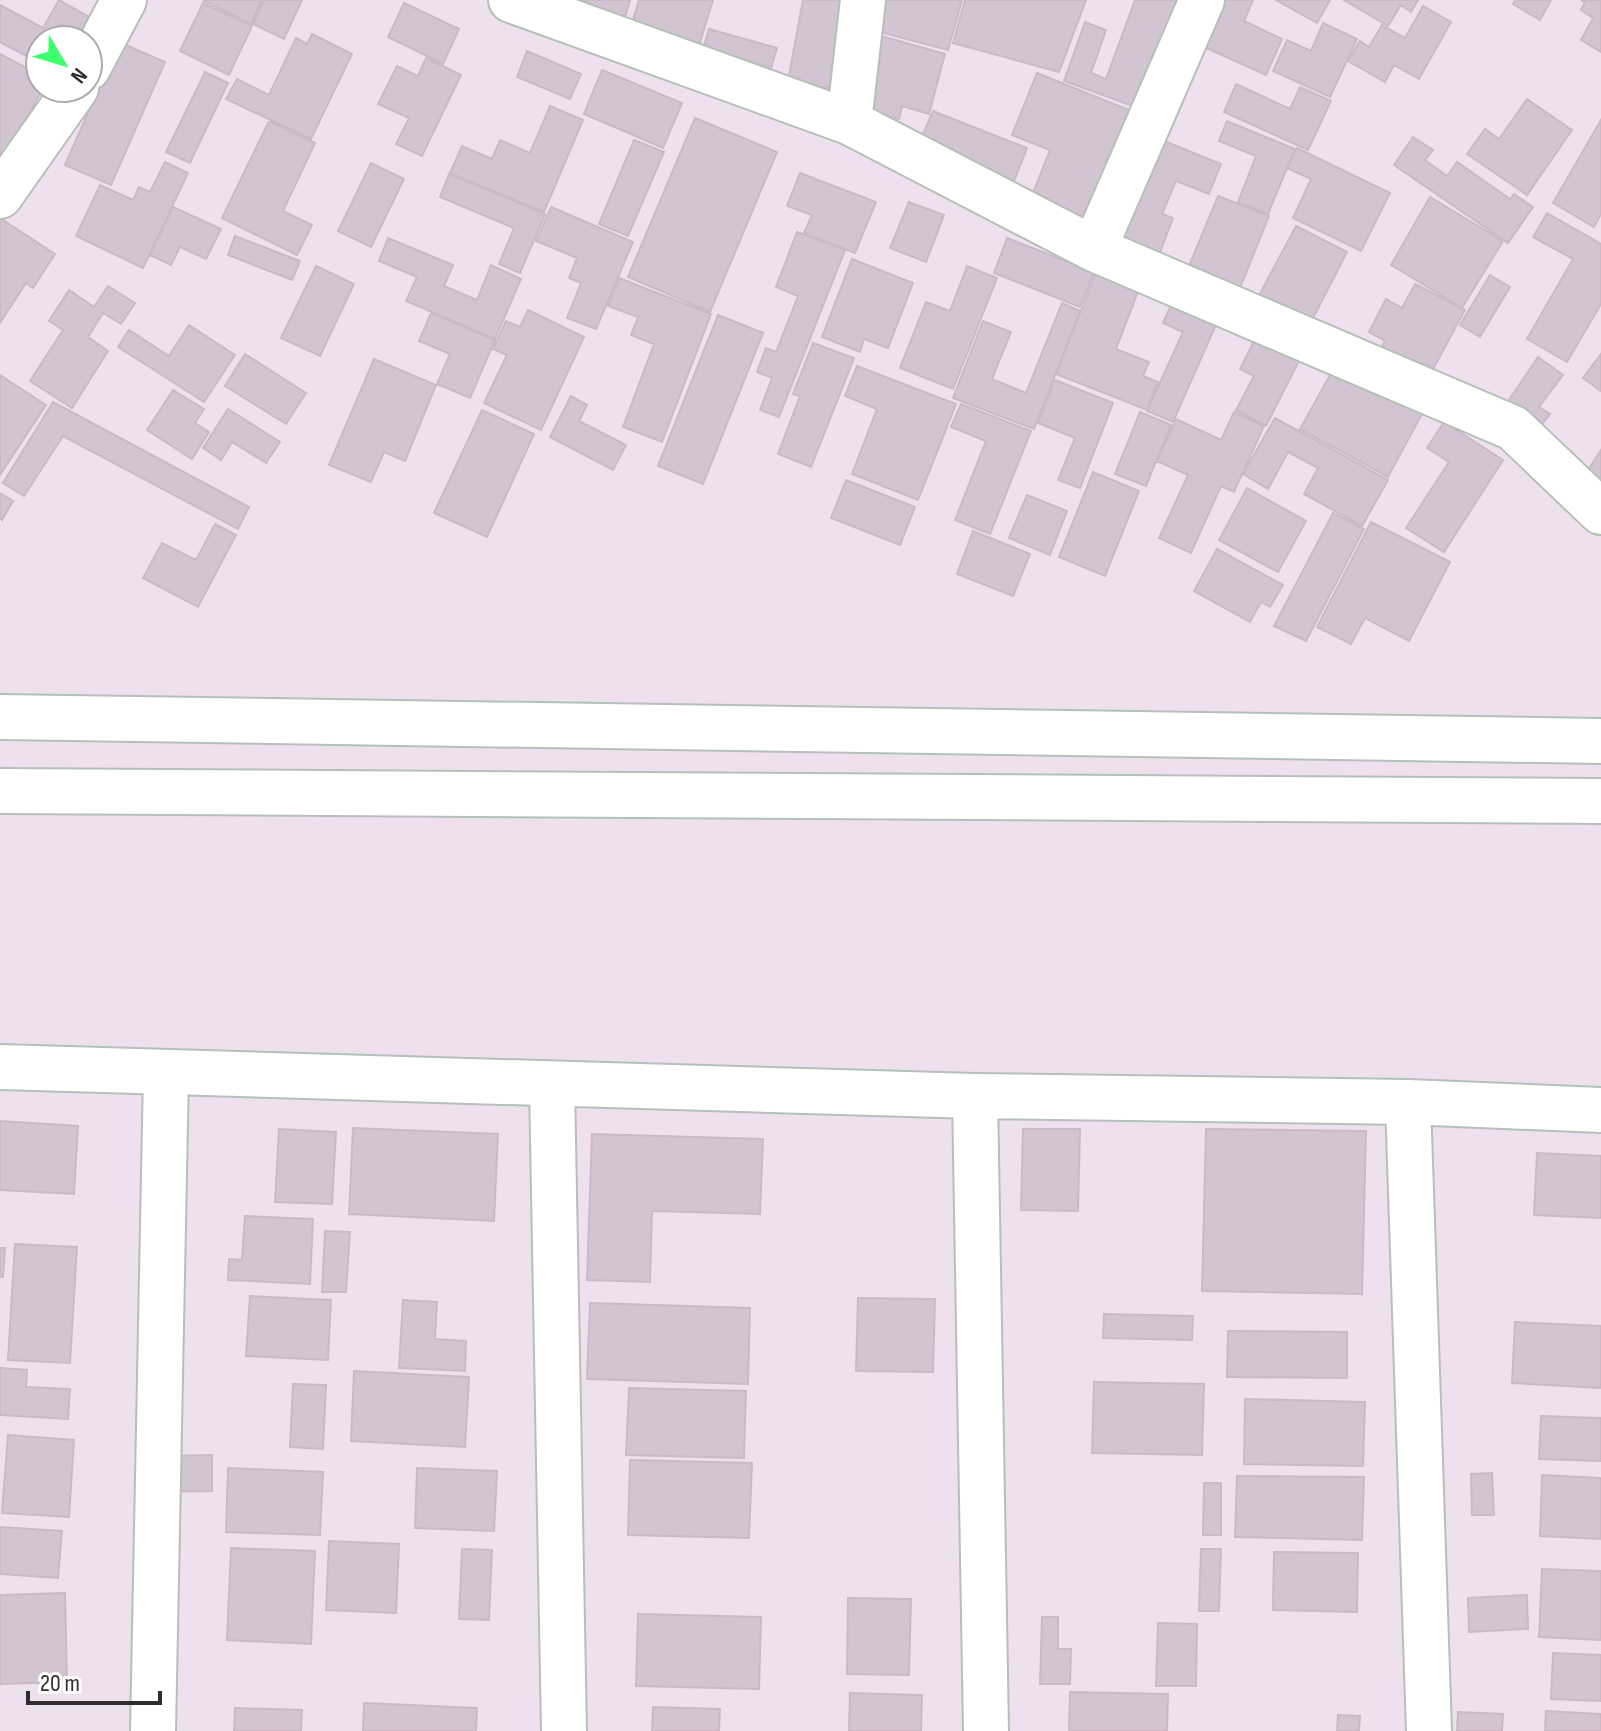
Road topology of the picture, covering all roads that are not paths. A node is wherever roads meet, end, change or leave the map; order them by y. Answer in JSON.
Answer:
{"nodes":[{"id":1,"x":124,"y":0,"type":"edge"},
{"id":2,"x":863,"y":0,"type":"edge"},
{"id":3,"x":1202,"y":0,"type":"edge"},
{"id":4,"x":522,"y":2,"type":"edge"},
{"id":5,"x":104,"y":38,"type":"edge"},
{"id":6,"x":65,"y":104,"type":"edge"},
{"id":7,"x":849,"y":122,"type":"junction"},
{"id":8,"x":0,"y":196,"type":"edge"},
{"id":9,"x":1094,"y":249,"type":"junction"},
{"id":10,"x":1601,"y":512,"type":"edge"},
{"id":11,"x":0,"y":717,"type":"edge"},
{"id":12,"x":1601,"y":741,"type":"edge"},
{"id":13,"x":0,"y":791,"type":"edge"},
{"id":14,"x":1601,"y":801,"type":"edge"},
{"id":15,"x":0,"y":1067,"type":"edge"},
{"id":16,"x":166,"y":1073,"type":"junction"},
{"id":17,"x":552,"y":1085,"type":"junction"},
{"id":18,"x":975,"y":1096,"type":"junction"},
{"id":19,"x":1408,"y":1102,"type":"junction"},
{"id":20,"x":1601,"y":1110,"type":"edge"},
{"id":21,"x":153,"y":1731,"type":"edge"},
{"id":22,"x":564,"y":1731,"type":"edge"},
{"id":23,"x":986,"y":1731,"type":"edge"},
{"id":24,"x":1429,"y":1731,"type":"edge"}],
"edges":[{"from":1,"to":5,"type":"street"},
{"from":2,"to":7,"type":"street"},
{"from":3,"to":9,"type":"street"},
{"from":4,"to":7,"type":"street"},
{"from":6,"to":8,"type":"street"},
{"from":7,"to":9,"type":"street"},
{"from":9,"to":10,"type":"street"},
{"from":11,"to":12,"type":"street"},
{"from":13,"to":14,"type":"street"},
{"from":15,"to":16,"type":"street"},
{"from":16,"to":17,"type":"street"},
{"from":16,"to":21,"type":"street"},
{"from":17,"to":18,"type":"street"},
{"from":17,"to":22,"type":"street"},
{"from":18,"to":19,"type":"street"},
{"from":18,"to":23,"type":"street"},
{"from":19,"to":20,"type":"street"},
{"from":19,"to":24,"type":"street"}]}
